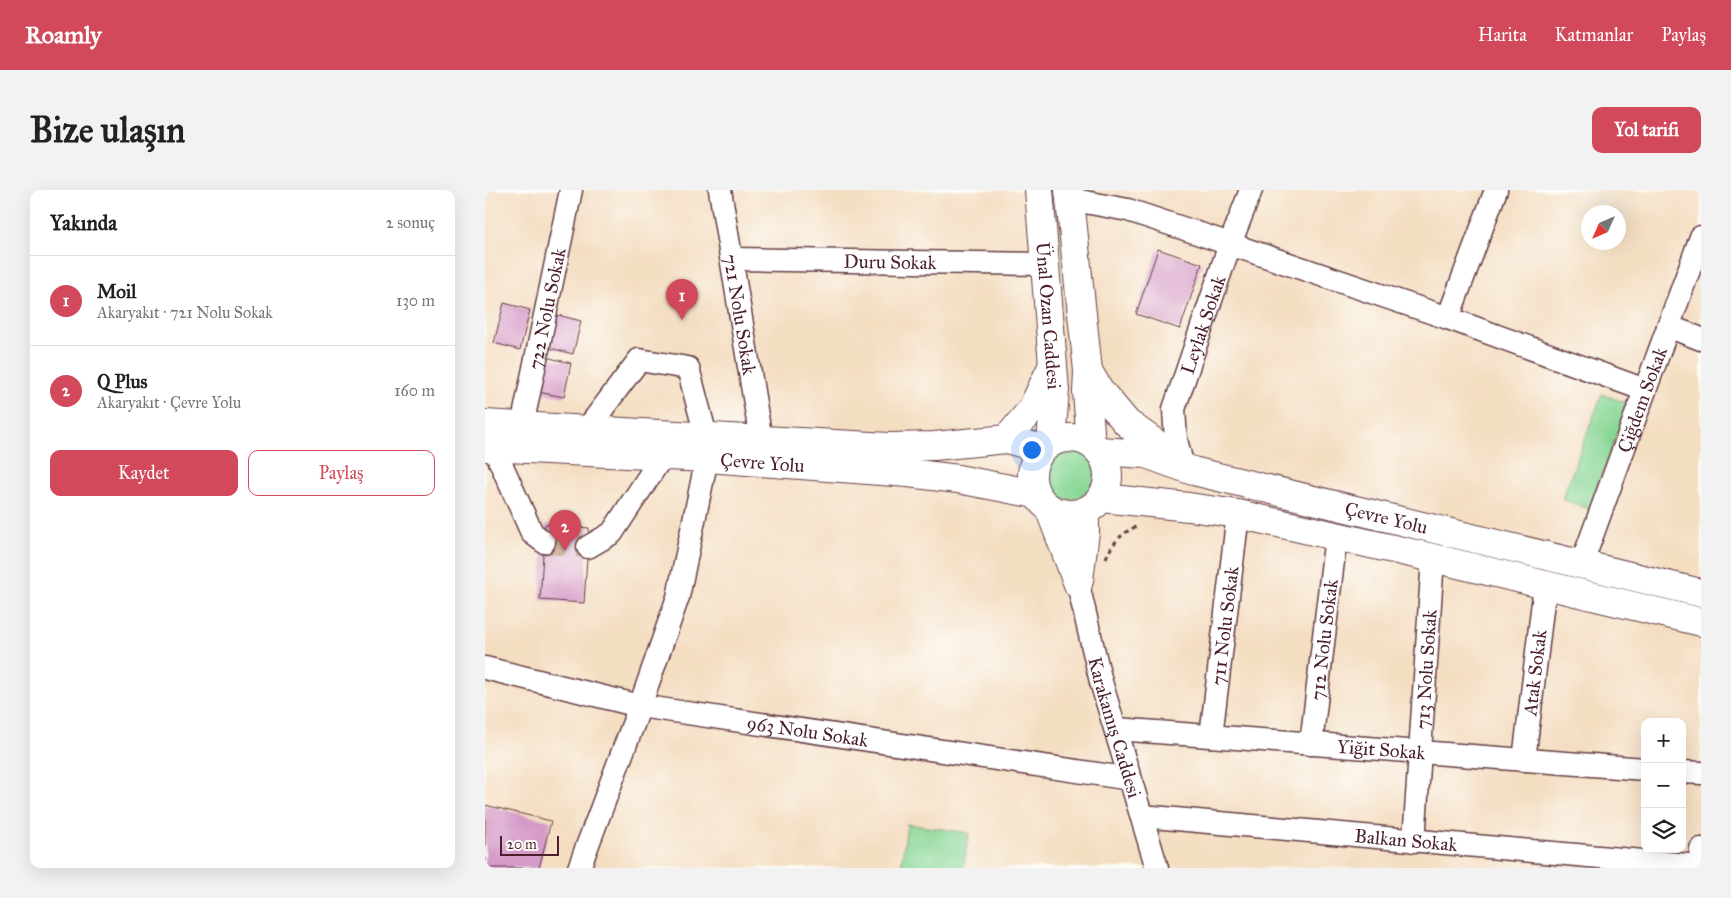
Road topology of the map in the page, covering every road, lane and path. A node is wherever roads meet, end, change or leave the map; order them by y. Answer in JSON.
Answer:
{"nodes":[{"id":1,"x":571,"y":190,"type":"edge"},
{"id":2,"x":720,"y":190,"type":"edge"},
{"id":3,"x":1039,"y":190,"type":"edge"},
{"id":4,"x":1251,"y":190,"type":"edge"},
{"id":5,"x":1496,"y":190,"type":"edge"},
{"id":6,"x":1069,"y":195,"type":"edge"},
{"id":7,"x":1701,"y":237,"type":"edge"},
{"id":8,"x":1230,"y":244,"type":"junction"},
{"id":9,"x":732,"y":258,"type":"junction"},
{"id":10,"x":1045,"y":264,"type":"junction"},
{"id":11,"x":1448,"y":318,"type":"junction"},
{"id":12,"x":1669,"y":326,"type":"junction"},
{"id":13,"x":1701,"y":340,"type":"edge"},
{"id":14,"x":1053,"y":365,"type":"junction"},
{"id":15,"x":1087,"y":371,"type":"junction"},
{"id":16,"x":1645,"y":390,"type":"junction"},
{"id":17,"x":522,"y":426,"type":"junction"},
{"id":18,"x":587,"y":429,"type":"junction"},
{"id":19,"x":1007,"y":439,"type":"junction"},
{"id":20,"x":488,"y":440,"type":"edge"},
{"id":21,"x":761,"y":440,"type":"junction"},
{"id":22,"x":1047,"y":445,"type":"junction"},
{"id":23,"x":707,"y":447,"type":"junction"},
{"id":24,"x":1095,"y":447,"type":"junction"},
{"id":25,"x":663,"y":455,"type":"junction"},
{"id":26,"x":1187,"y":467,"type":"junction"},
{"id":27,"x":1043,"y":501,"type":"junction"},
{"id":28,"x":1094,"y":505,"type":"junction"},
{"id":29,"x":1238,"y":514,"type":"junction"},
{"id":30,"x":1145,"y":523,"type":"dead end"},
{"id":31,"x":1336,"y":536,"type":"junction"},
{"id":32,"x":544,"y":542,"type":"tunnel mouth"},
{"id":33,"x":588,"y":546,"type":"tunnel mouth"},
{"id":34,"x":1433,"y":558,"type":"junction"},
{"id":35,"x":1582,"y":564,"type":"junction"},
{"id":36,"x":1104,"y":565,"type":"dead end"},
{"id":37,"x":1078,"y":584,"type":"junction"},
{"id":38,"x":1545,"y":585,"type":"junction"},
{"id":39,"x":1701,"y":593,"type":"edge"},
{"id":40,"x":1701,"y":622,"type":"edge"},
{"id":41,"x":485,"y":668,"type":"edge"},
{"id":42,"x":640,"y":706,"type":"junction"},
{"id":43,"x":1117,"y":729,"type":"junction"},
{"id":44,"x":1211,"y":736,"type":"junction"},
{"id":45,"x":1311,"y":744,"type":"junction"},
{"id":46,"x":1420,"y":752,"type":"junction"},
{"id":47,"x":1524,"y":760,"type":"junction"},
{"id":48,"x":1641,"y":769,"type":"edge"},
{"id":49,"x":1686,"y":772,"type":"edge"},
{"id":50,"x":1701,"y":773,"type":"edge"},
{"id":51,"x":1131,"y":779,"type":"junction"},
{"id":52,"x":1142,"y":816,"type":"junction"},
{"id":53,"x":1414,"y":841,"type":"junction"},
{"id":54,"x":1700,"y":857,"type":"edge"},
{"id":55,"x":579,"y":868,"type":"edge"},
{"id":56,"x":1157,"y":868,"type":"edge"}],
"edges":[{"from":1,"to":17,"type":"street","name":"722 Nolu Sokak"},
{"from":2,"to":9,"type":"street","name":"721 Nolu Sokak"},
{"from":3,"to":10,"type":"main road","name":"Ünal Ozan Caddesi"},
{"from":4,"to":8,"type":"street","name":"Leylak Sokak"},
{"from":5,"to":11,"type":"street"},
{"from":6,"to":8,"type":"street"},
{"from":6,"to":15,"type":"main road","name":"Ünal Ozan Caddesi"},
{"from":7,"to":12,"type":"street","name":"Çiğdem Sokak"},
{"from":8,"to":11,"type":"street"},
{"from":8,"to":26,"type":"street","name":"Leylak Sokak"},
{"from":9,"to":10,"type":"street","name":"Duru Sokak"},
{"from":9,"to":21,"type":"street","name":"721 Nolu Sokak"},
{"from":10,"to":14,"type":"main road","name":"Ünal Ozan Caddesi"},
{"from":11,"to":16,"type":"street"},
{"from":12,"to":13,"type":"street"},
{"from":12,"to":16,"type":"street","name":"Çiğdem Sokak"},
{"from":14,"to":19,"type":"main road"},
{"from":14,"to":22,"type":"main road","name":"Ünal Ozan Caddesi"},
{"from":15,"to":24,"type":"main road","name":"Ünal Ozan Caddesi"},
{"from":15,"to":26,"type":"main road"},
{"from":16,"to":35,"type":"street","name":"Çiğdem Sokak"},
{"from":17,"to":18,"type":"main road","name":"Çevre Yolu"},
{"from":17,"to":20,"type":"main road","name":"Çevre Yolu"},
{"from":18,"to":23,"type":"main road","name":"Çevre Yolu"},
{"from":18,"to":23,"type":"street"},
{"from":19,"to":21,"type":"main road","name":"Çevre Yolu"},
{"from":19,"to":22,"type":"main road"},
{"from":20,"to":25,"type":"main road","name":"Çevre Yolu"},
{"from":20,"to":32,"type":"street"},
{"from":21,"to":23,"type":"main road","name":"Çevre Yolu"},
{"from":22,"to":24,"type":"main road"},
{"from":22,"to":27,"type":"main road"},
{"from":23,"to":25,"type":"main road","name":"Çevre Yolu"},
{"from":23,"to":27,"type":"main road","name":"Çevre Yolu"},
{"from":23,"to":42,"type":"street"},
{"from":24,"to":26,"type":"main road","name":"Çevre Yolu"},
{"from":24,"to":28,"type":"main road"},
{"from":25,"to":33,"type":"street"},
{"from":26,"to":35,"type":"main road","name":"Çevre Yolu"},
{"from":27,"to":28,"type":"main road"},
{"from":27,"to":37,"type":"main road"},
{"from":28,"to":29,"type":"main road","name":"Çevre Yolu"},
{"from":28,"to":37,"type":"main road"},
{"from":29,"to":31,"type":"main road","name":"Çevre Yolu"},
{"from":29,"to":44,"type":"street","name":"711 Nolu Sokak"},
{"from":30,"to":36,"type":"path"},
{"from":31,"to":34,"type":"main road","name":"Çevre Yolu"},
{"from":31,"to":45,"type":"street","name":"712 Nolu Sokak"},
{"from":34,"to":38,"type":"main road","name":"Çevre Yolu"},
{"from":34,"to":46,"type":"street","name":"713 Nolu Sokak"},
{"from":35,"to":39,"type":"main road","name":"Çevre Yolu"},
{"from":37,"to":43,"type":"street","name":"Karakamış Caddesi"},
{"from":38,"to":40,"type":"main road","name":"Çevre Yolu"},
{"from":38,"to":47,"type":"street","name":"Atak Sokak"},
{"from":41,"to":42,"type":"street","name":"963 Nolu Sokak"},
{"from":42,"to":51,"type":"street","name":"963 Nolu Sokak"},
{"from":42,"to":55,"type":"street"},
{"from":43,"to":44,"type":"street","name":"Yiğit Sokak"},
{"from":43,"to":51,"type":"street","name":"Karakamış Caddesi"},
{"from":44,"to":45,"type":"street","name":"Yiğit Sokak"},
{"from":45,"to":46,"type":"street","name":"Yiğit Sokak"},
{"from":46,"to":47,"type":"street","name":"Yiğit Sokak"},
{"from":46,"to":53,"type":"street","name":"713 Nolu Sokak"},
{"from":47,"to":48,"type":"street","name":"Yiğit Sokak"},
{"from":49,"to":50,"type":"street"},
{"from":51,"to":52,"type":"street","name":"Karakamış Caddesi"},
{"from":52,"to":53,"type":"street","name":"Balkan Sokak"},
{"from":52,"to":56,"type":"street","name":"Karakamış Caddesi"},
{"from":53,"to":54,"type":"street","name":"Balkan Sokak"}]}
